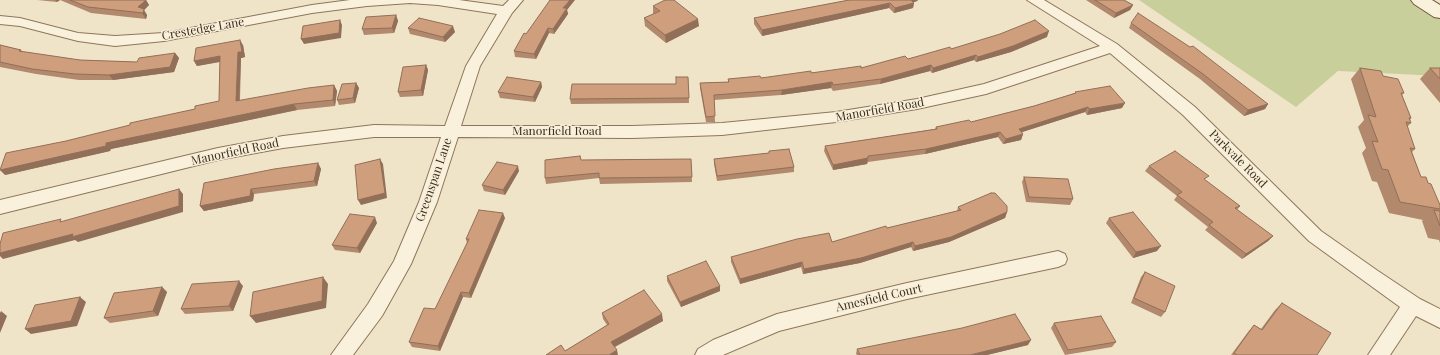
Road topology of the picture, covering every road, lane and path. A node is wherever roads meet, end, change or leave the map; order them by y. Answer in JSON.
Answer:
{"nodes":[{"id":1,"x":407,"y":0,"type":"edge"},
{"id":2,"x":413,"y":0,"type":"edge"},
{"id":3,"x":1034,"y":0,"type":"edge"},
{"id":4,"x":1420,"y":0,"type":"edge"},
{"id":5,"x":511,"y":5,"type":"edge"},
{"id":6,"x":1440,"y":13,"type":"edge"},
{"id":7,"x":0,"y":20,"type":"edge"},
{"id":8,"x":1112,"y":47,"type":"junction"},
{"id":9,"x":450,"y":131,"type":"junction"},
{"id":10,"x":0,"y":207,"type":"edge"},
{"id":11,"x":1058,"y":259,"type":"dead end"},
{"id":12,"x":1414,"y":305,"type":"junction"},
{"id":13,"x":1440,"y":319,"type":"edge"},
{"id":14,"x":341,"y":355,"type":"edge"},
{"id":15,"x":705,"y":355,"type":"edge"},
{"id":16,"x":1378,"y":355,"type":"edge"}],
"edges":[{"from":1,"to":7,"type":"street","name":"Crestedge Lane"},
{"from":2,"to":5,"type":"street"},
{"from":3,"to":8,"type":"street","name":"Parkvale Road"},
{"from":4,"to":6,"type":"street"},
{"from":5,"to":9,"type":"street","name":"Greenspan Lane"},
{"from":8,"to":9,"type":"street","name":"Manorfield Road"},
{"from":8,"to":12,"type":"street","name":"Parkvale Road"},
{"from":9,"to":10,"type":"street","name":"Manorfield Road"},
{"from":9,"to":14,"type":"street","name":"Greenspan Lane"},
{"from":11,"to":15,"type":"street","name":"Amesfield Court"},
{"from":12,"to":13,"type":"street","name":"Parkvale Road"},
{"from":12,"to":16,"type":"street"}]}
